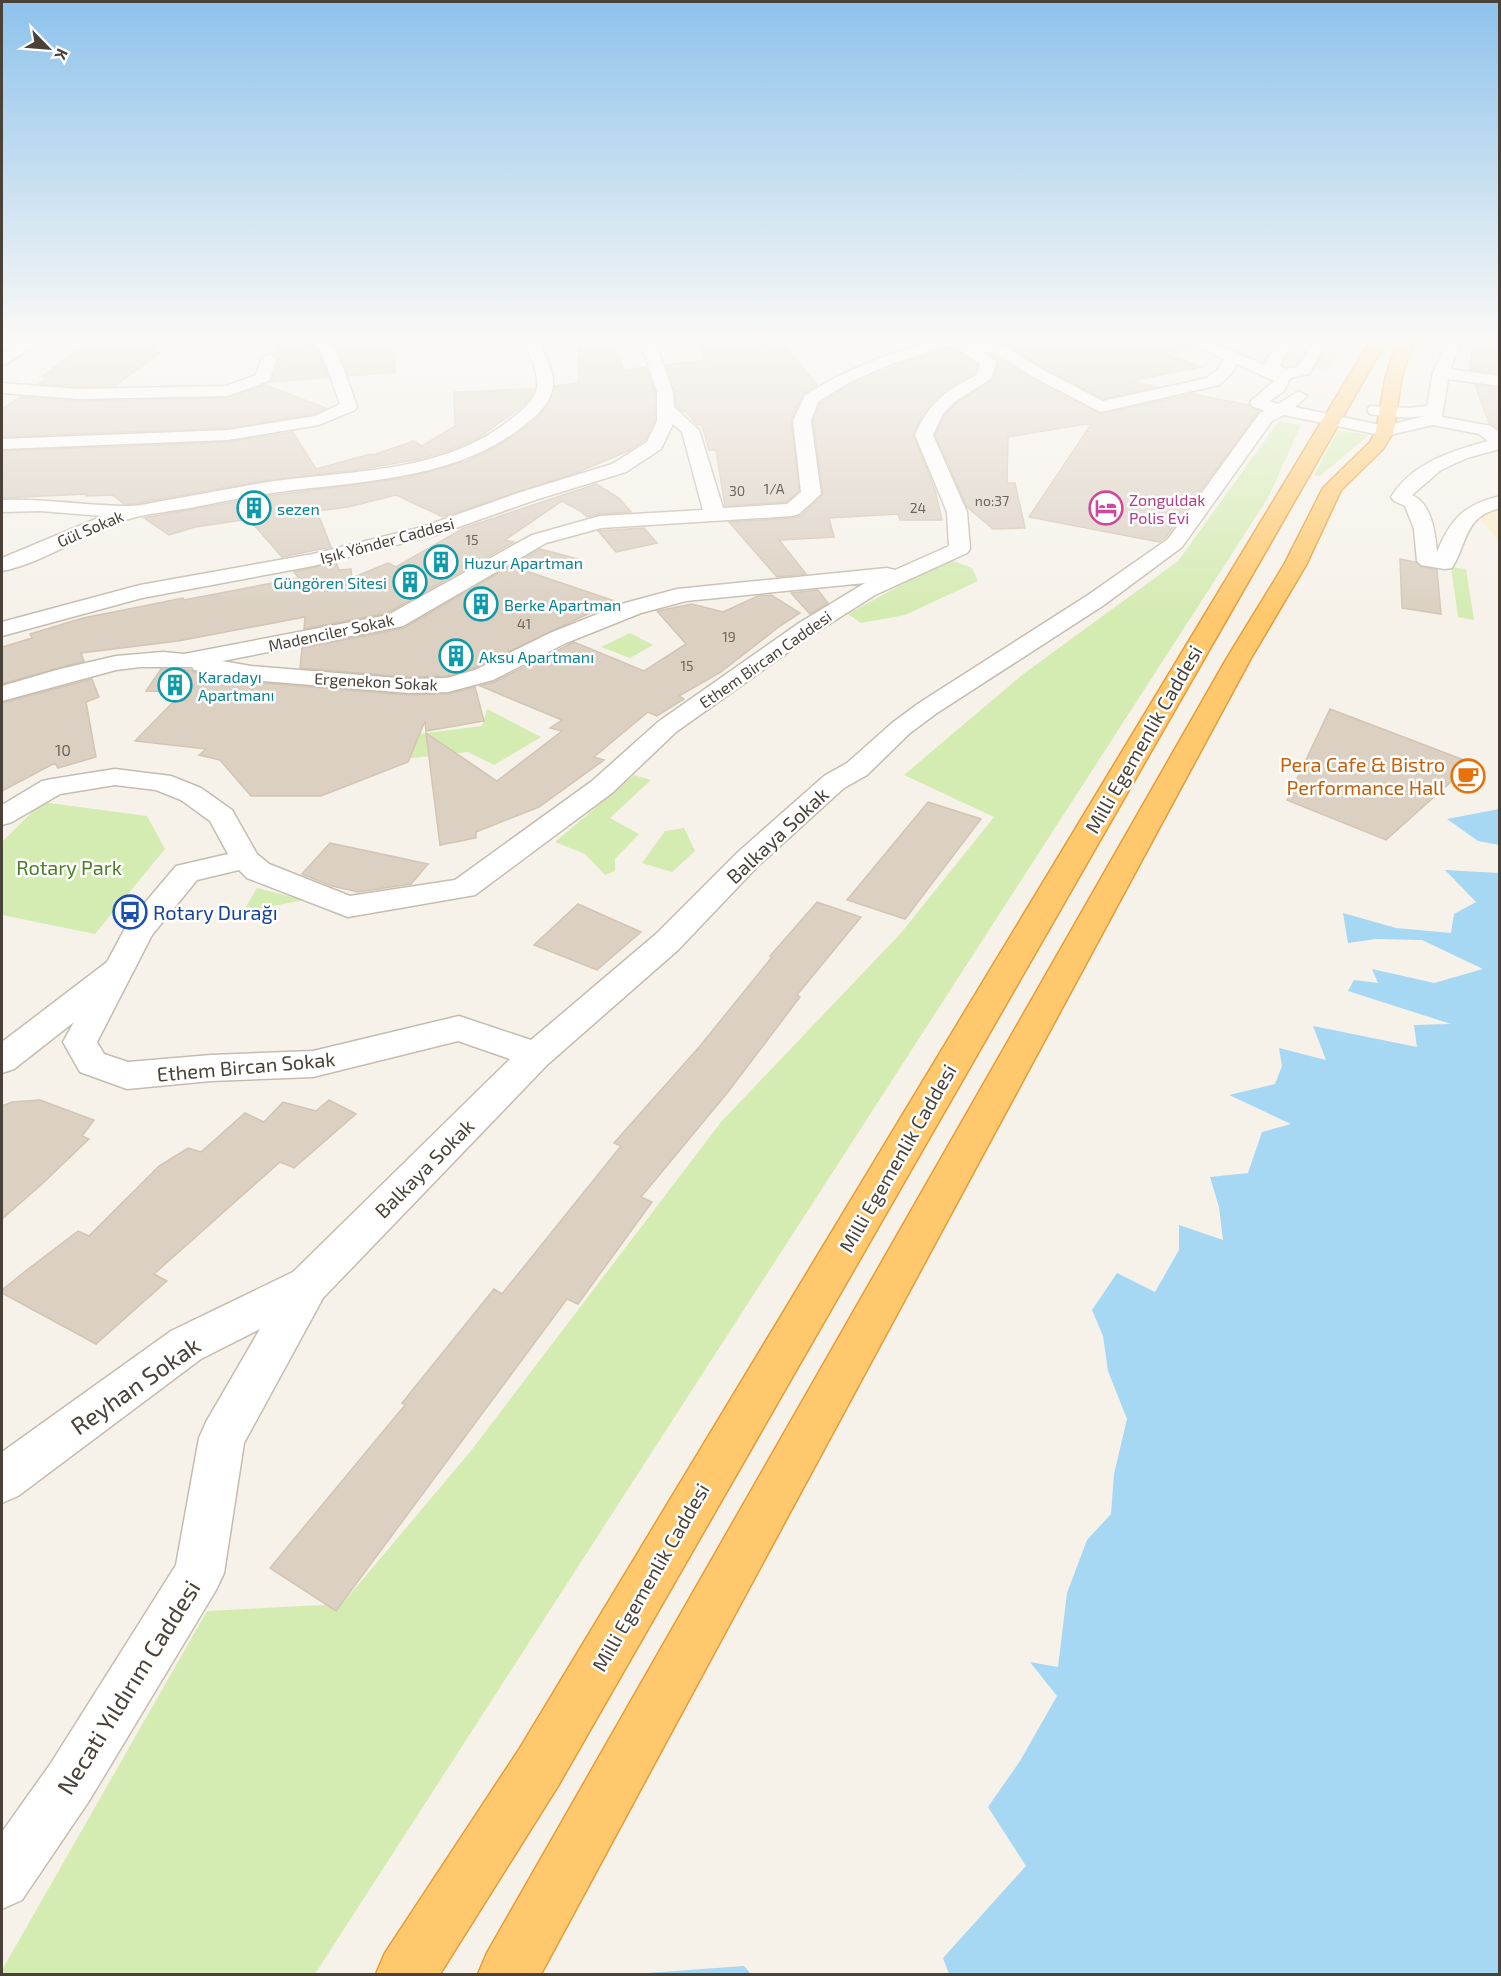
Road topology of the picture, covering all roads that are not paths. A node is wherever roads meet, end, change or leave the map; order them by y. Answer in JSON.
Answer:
{"nodes":[{"id":1,"x":257,"y":430,"type":"edge"},
{"id":2,"x":506,"y":430,"type":"edge"},
{"id":3,"x":662,"y":430,"type":"edge"},
{"id":4,"x":690,"y":430,"type":"edge"},
{"id":5,"x":803,"y":430,"type":"edge"},
{"id":6,"x":926,"y":430,"type":"edge"},
{"id":7,"x":1260,"y":430,"type":"edge"},
{"id":8,"x":1325,"y":430,"type":"edge"},
{"id":9,"x":1387,"y":430,"type":"edge"},
{"id":10,"x":1485,"y":430,"type":"edge"},
{"id":11,"x":1500,"y":442,"type":"edge"},
{"id":12,"x":2,"y":444,"type":"edge"},
{"id":13,"x":1500,"y":502,"type":"edge"},
{"id":14,"x":2,"y":507,"type":"edge"},
{"id":15,"x":130,"y":512,"type":"junction"},
{"id":16,"x":715,"y":516,"type":"junction"},
{"id":17,"x":2,"y":564,"type":"edge"},
{"id":18,"x":910,"y":572,"type":"junction"},
{"id":19,"x":2,"y":628,"type":"edge"},
{"id":20,"x":184,"y":662,"type":"junction"},
{"id":21,"x":2,"y":694,"type":"edge"},
{"id":22,"x":2,"y":816,"type":"edge"},
{"id":23,"x":245,"y":859,"type":"junction"},
{"id":24,"x":119,"y":969,"type":"junction"},
{"id":25,"x":536,"y":1055,"type":"junction"},
{"id":26,"x":2,"y":1059,"type":"edge"},
{"id":27,"x":308,"y":1285,"type":"junction"},
{"id":28,"x":2,"y":1480,"type":"edge"},
{"id":29,"x":2,"y":1880,"type":"edge"},
{"id":30,"x":406,"y":1974,"type":"edge"},
{"id":31,"x":508,"y":1974,"type":"edge"}],
"edges":[{"from":1,"to":12,"type":"street"},
{"from":2,"to":15,"type":"street"},
{"from":3,"to":19,"type":"street","name":"Işık Yönder Caddesi"},
{"from":4,"to":16,"type":"street"},
{"from":5,"to":16,"type":"street","name":"Madenciler Sokak"},
{"from":6,"to":18,"type":"street","name":"Ethem Bircan Caddesi"},
{"from":7,"to":25,"type":"street","name":"Balkaya Sokak"},
{"from":8,"to":30,"type":"highway","name":"Milli Egemenlik Caddesi"},
{"from":9,"to":31,"type":"highway"},
{"from":10,"to":11,"type":"street"},
{"from":11,"to":13,"type":"street"},
{"from":14,"to":15,"type":"street","name":"Gül Sokak"},
{"from":15,"to":17,"type":"street","name":"Gül Sokak"},
{"from":16,"to":20,"type":"street","name":"Madenciler Sokak"},
{"from":18,"to":20,"type":"street","name":"Ergenekon Sokak"},
{"from":18,"to":23,"type":"street","name":"Ethem Bircan Caddesi"},
{"from":20,"to":21,"type":"street","name":"Madenciler Sokak"},
{"from":22,"to":23,"type":"street"},
{"from":23,"to":24,"type":"street"},
{"from":24,"to":25,"type":"street","name":"Ethem Bircan Sokak"},
{"from":24,"to":26,"type":"street"},
{"from":25,"to":27,"type":"street","name":"Balkaya Sokak"},
{"from":27,"to":28,"type":"street","name":"Reyhan Sokak"},
{"from":27,"to":29,"type":"street","name":"Necati Yıldırım Caddesi"}]}
